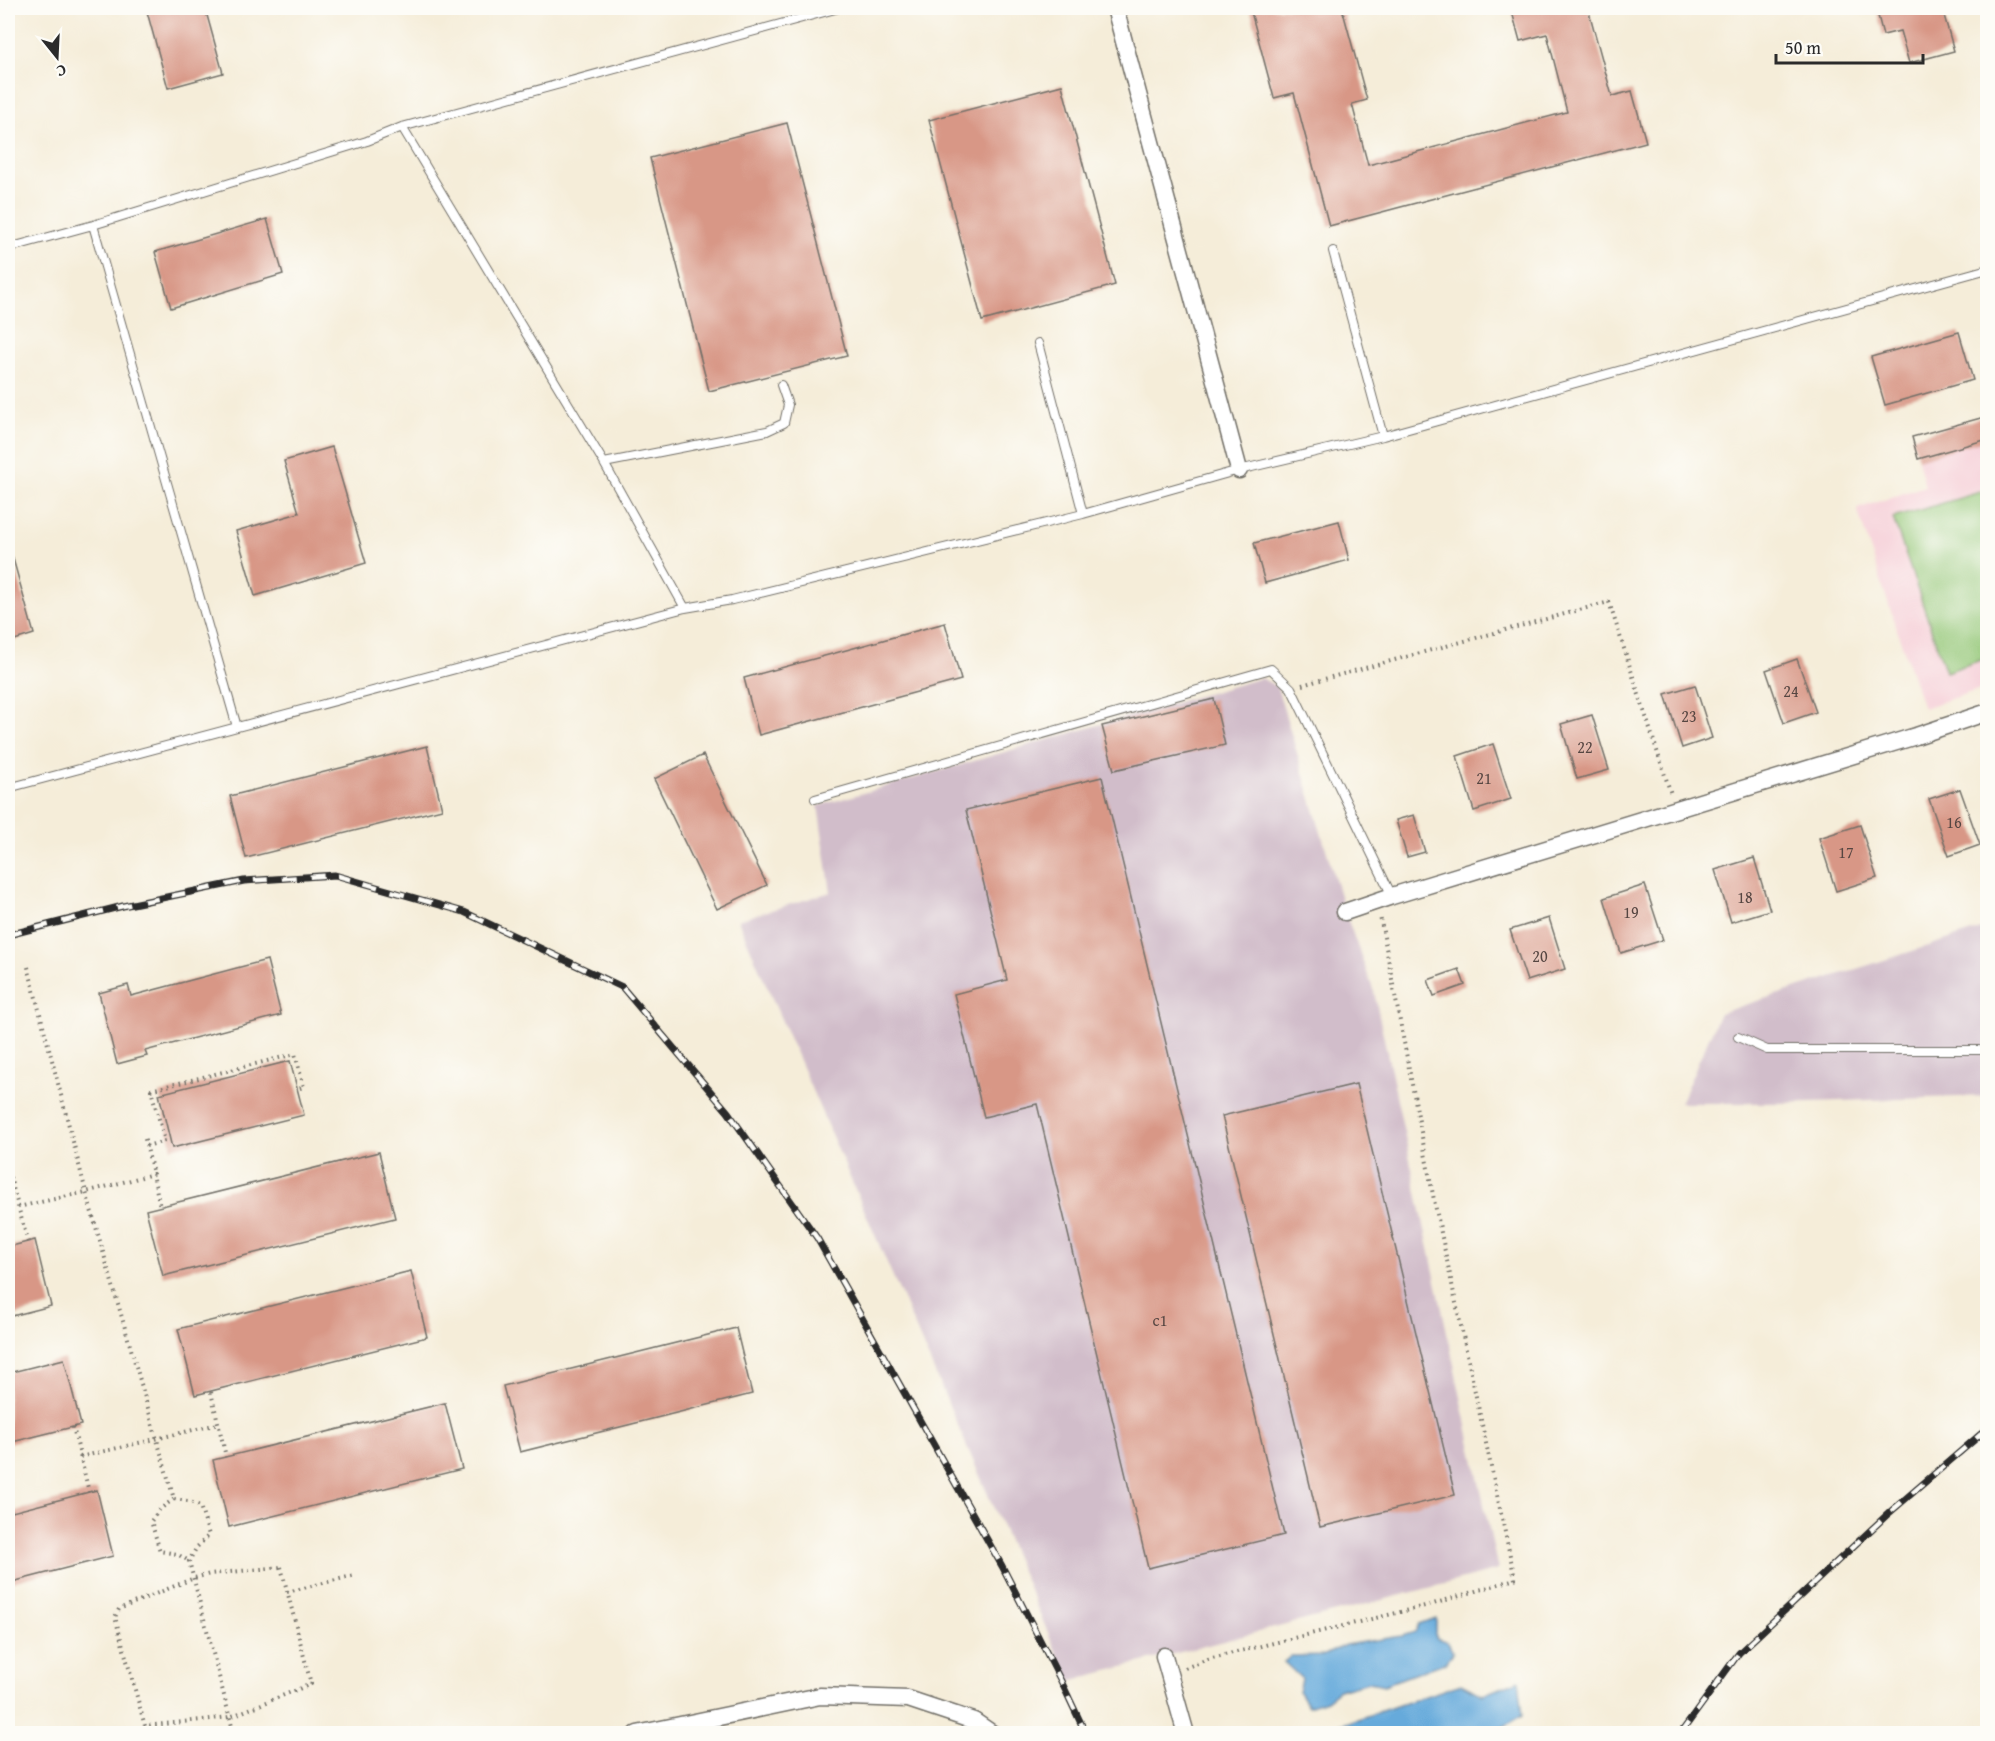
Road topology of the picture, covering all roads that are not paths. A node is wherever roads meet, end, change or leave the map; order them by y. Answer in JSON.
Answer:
{"nodes":[{"id":1,"x":839,"y":8,"type":"edge"},
{"id":2,"x":1115,"y":8,"type":"edge"},
{"id":3,"x":402,"y":127,"type":"junction"},
{"id":4,"x":93,"y":225,"type":"junction"},
{"id":5,"x":8,"y":248,"type":"edge"},
{"id":6,"x":1333,"y":251,"type":"dead end"},
{"id":7,"x":1988,"y":269,"type":"edge"},
{"id":8,"x":1038,"y":343,"type":"dead end"},
{"id":9,"x":781,"y":385,"type":"dead end"},
{"id":10,"x":1383,"y":436,"type":"junction"},
{"id":11,"x":604,"y":463,"type":"junction"},
{"id":12,"x":1239,"y":470,"type":"junction"},
{"id":13,"x":1083,"y":514,"type":"junction"},
{"id":14,"x":685,"y":608,"type":"junction"},
{"id":15,"x":1988,"y":712,"type":"edge"},
{"id":16,"x":237,"y":727,"type":"junction"},
{"id":17,"x":8,"y":788,"type":"edge"},
{"id":18,"x":815,"y":799,"type":"dead end"},
{"id":19,"x":1384,"y":898,"type":"junction"},
{"id":20,"x":1345,"y":912,"type":"dead end"},
{"id":21,"x":1738,"y":1037,"type":"dead end"},
{"id":22,"x":1988,"y":1050,"type":"edge"},
{"id":23,"x":1164,"y":1656,"type":"dead end"},
{"id":24,"x":638,"y":1734,"type":"edge"},
{"id":25,"x":993,"y":1734,"type":"edge"},
{"id":26,"x":1186,"y":1734,"type":"edge"}],
"edges":[{"from":1,"to":3,"type":"lane"},
{"from":2,"to":12,"type":"street"},
{"from":3,"to":4,"type":"lane"},
{"from":3,"to":11,"type":"lane"},
{"from":4,"to":5,"type":"lane"},
{"from":4,"to":16,"type":"lane"},
{"from":6,"to":10,"type":"lane"},
{"from":7,"to":10,"type":"lane"},
{"from":8,"to":13,"type":"lane"},
{"from":9,"to":11,"type":"lane"},
{"from":10,"to":12,"type":"lane"},
{"from":11,"to":14,"type":"lane"},
{"from":12,"to":13,"type":"lane"},
{"from":13,"to":14,"type":"lane"},
{"from":14,"to":16,"type":"lane"},
{"from":15,"to":19,"type":"street"},
{"from":16,"to":17,"type":"lane"},
{"from":18,"to":19,"type":"lane"},
{"from":19,"to":20,"type":"street"},
{"from":21,"to":22,"type":"lane"},
{"from":23,"to":26,"type":"street"},
{"from":24,"to":25,"type":"street"}]}
